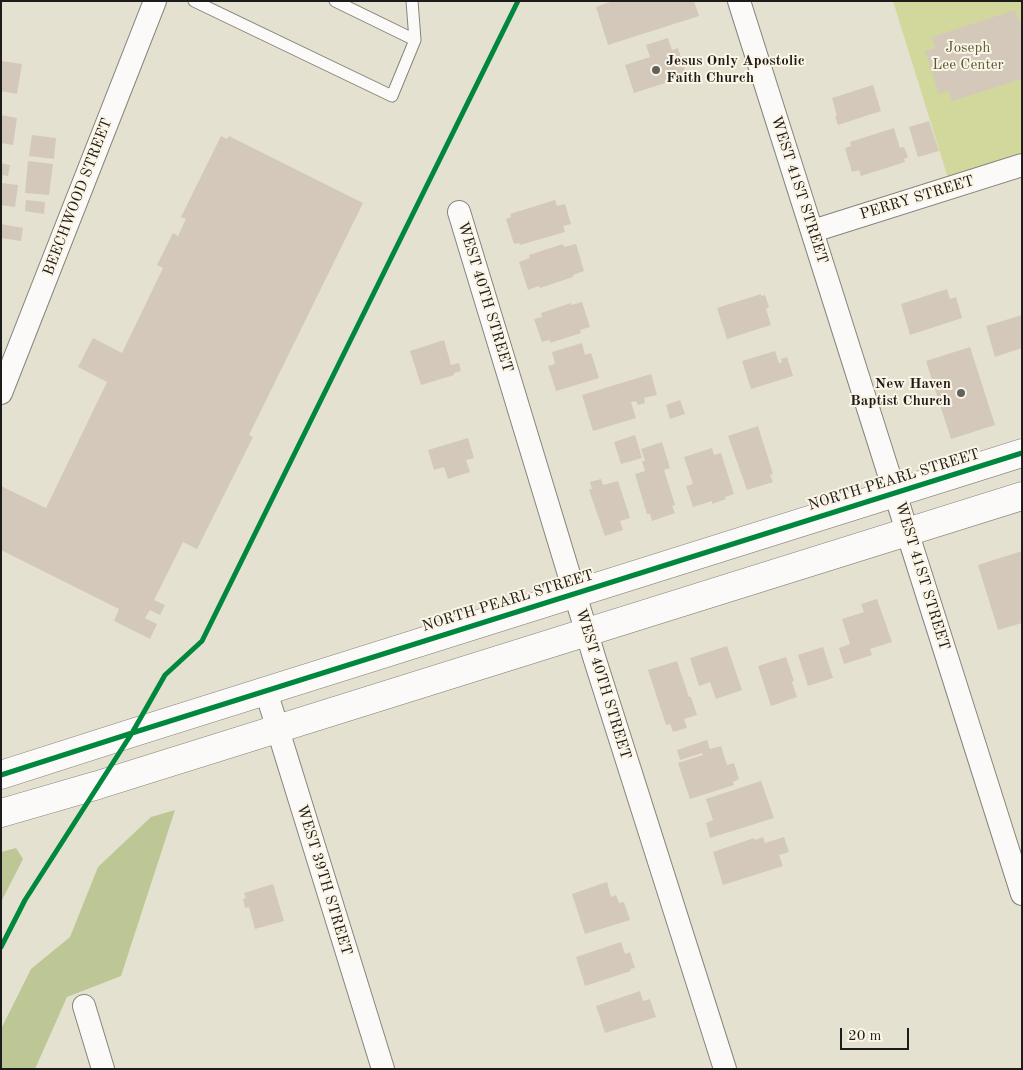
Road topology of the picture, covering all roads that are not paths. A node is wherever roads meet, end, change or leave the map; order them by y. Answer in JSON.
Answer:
{"nodes":[{"id":1,"x":155,"y":1,"type":"edge"},
{"id":2,"x":194,"y":1,"type":"edge"},
{"id":3,"x":335,"y":1,"type":"edge"},
{"id":4,"x":412,"y":1,"type":"edge"},
{"id":5,"x":739,"y":1,"type":"edge"},
{"id":6,"x":415,"y":40,"type":"junction"},
{"id":7,"x":1022,"y":165,"type":"edge"},
{"id":8,"x":459,"y":212,"type":"dead end"},
{"id":9,"x":812,"y":231,"type":"junction"},
{"id":10,"x":1,"y":393,"type":"edge"},
{"id":11,"x":1022,"y":453,"type":"edge"},
{"id":12,"x":895,"y":493,"type":"junction"},
{"id":13,"x":1022,"y":496,"type":"edge"},
{"id":14,"x":907,"y":532,"type":"junction"},
{"id":15,"x":576,"y":593,"type":"junction"},
{"id":16,"x":587,"y":632,"type":"junction"},
{"id":17,"x":266,"y":691,"type":"junction"},
{"id":18,"x":278,"y":729,"type":"junction"},
{"id":19,"x":1,"y":775,"type":"edge"},
{"id":20,"x":1,"y":813,"type":"edge"},
{"id":21,"x":1022,"y":894,"type":"edge"},
{"id":22,"x":84,"y":1006,"type":"dead end"},
{"id":23,"x":104,"y":1069,"type":"edge"},
{"id":24,"x":383,"y":1069,"type":"edge"},
{"id":25,"x":724,"y":1069,"type":"edge"}],
"edges":[{"from":1,"to":10,"type":"street","name":"BEECHWOOD STREET"},
{"from":2,"to":6,"type":"lane"},
{"from":3,"to":6,"type":"lane"},
{"from":4,"to":6,"type":"lane"},
{"from":5,"to":9,"type":"street","name":"WEST 41ST STREET"},
{"from":7,"to":9,"type":"street","name":"PERRY STREET"},
{"from":8,"to":15,"type":"street","name":"WEST 40TH STREET"},
{"from":9,"to":12,"type":"street","name":"WEST 41ST STREET"},
{"from":11,"to":12,"type":"street","name":"NORTH PEARL STREET"},
{"from":12,"to":14,"type":"street","name":"WEST 41ST STREET"},
{"from":12,"to":15,"type":"street","name":"NORTH PEARL STREET"},
{"from":13,"to":14,"type":"street"},
{"from":14,"to":16,"type":"street"},
{"from":14,"to":21,"type":"street","name":"WEST 41ST STREET"},
{"from":15,"to":16,"type":"street","name":"WEST 40TH STREET"},
{"from":15,"to":17,"type":"street","name":"NORTH PEARL STREET"},
{"from":16,"to":18,"type":"street"},
{"from":16,"to":25,"type":"street","name":"WEST 40TH STREET"},
{"from":17,"to":18,"type":"street","name":"WEST 39TH STREET"},
{"from":17,"to":19,"type":"street","name":"NORTH PEARL STREET"},
{"from":18,"to":20,"type":"street"},
{"from":18,"to":24,"type":"street","name":"WEST 39TH STREET"},
{"from":22,"to":23,"type":"street"}]}
